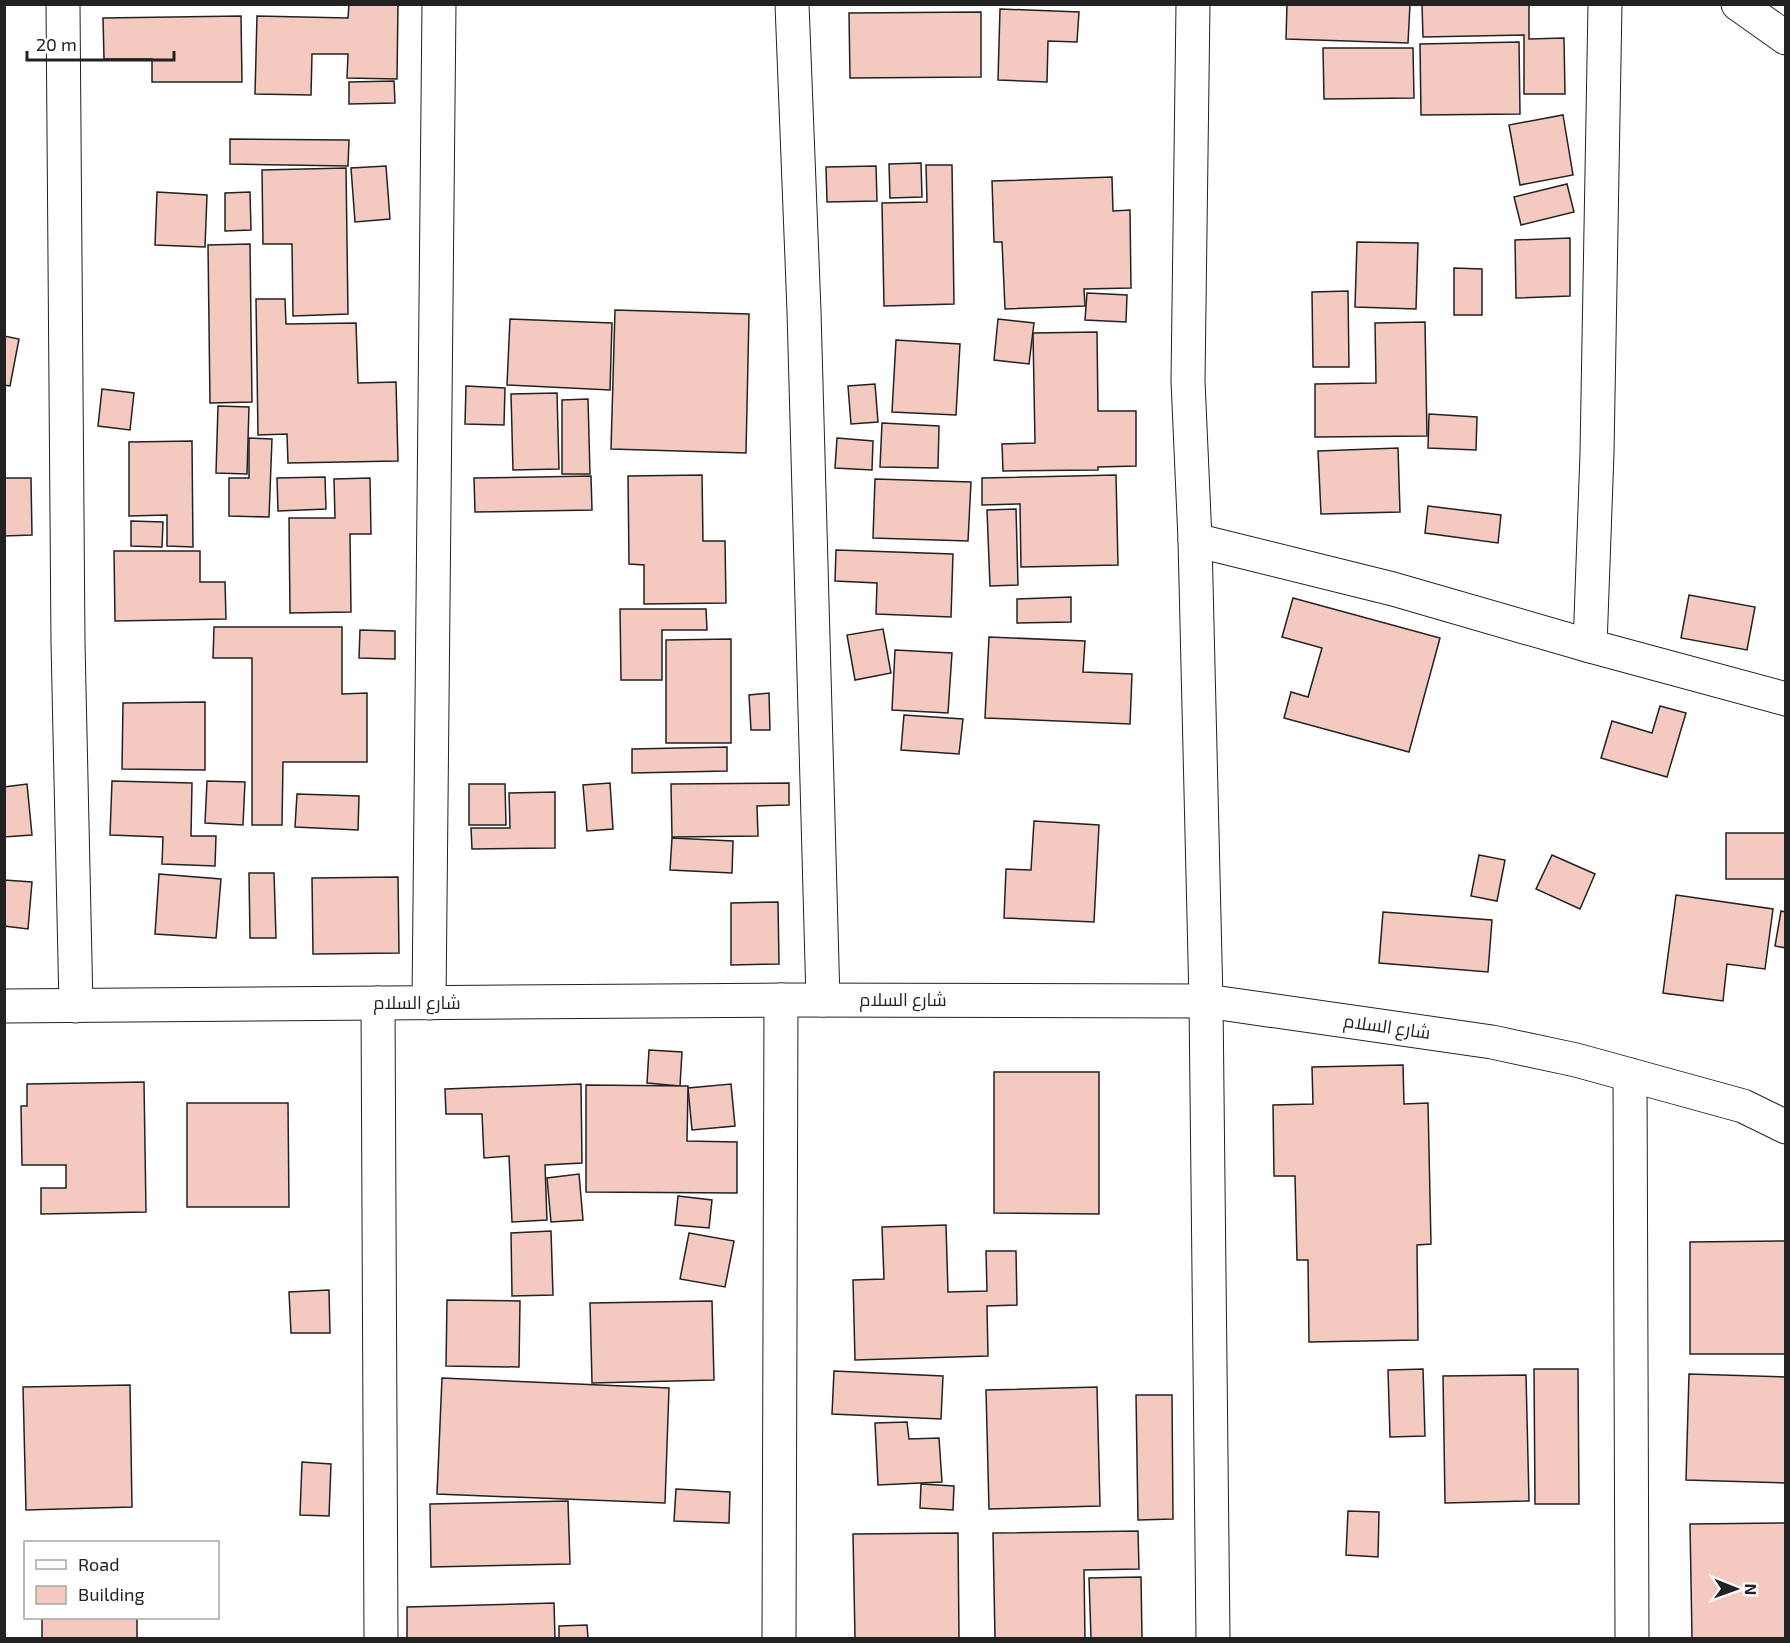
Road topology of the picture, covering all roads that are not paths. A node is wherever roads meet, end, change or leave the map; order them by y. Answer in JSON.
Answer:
{"nodes":[{"id":1,"x":63,"y":4,"type":"edge"},
{"id":2,"x":439,"y":4,"type":"edge"},
{"id":3,"x":792,"y":4,"type":"edge"},
{"id":4,"x":1193,"y":4,"type":"edge"},
{"id":5,"x":1605,"y":4,"type":"edge"},
{"id":6,"x":1738,"y":4,"type":"edge"},
{"id":7,"x":1785,"y":38,"type":"edge"},
{"id":8,"x":1195,"y":540,"type":"junction"},
{"id":9,"x":1590,"y":646,"type":"junction"},
{"id":10,"x":1785,"y":699,"type":"edge"},
{"id":11,"x":781,"y":1000,"type":"junction"},
{"id":12,"x":823,"y":1000,"type":"junction"},
{"id":13,"x":1206,"y":1001,"type":"junction"},
{"id":14,"x":378,"y":1003,"type":"junction"},
{"id":15,"x":429,"y":1003,"type":"junction"},
{"id":16,"x":4,"y":1006,"type":"edge"},
{"id":17,"x":76,"y":1006,"type":"junction"},
{"id":18,"x":1630,"y":1075,"type":"junction"},
{"id":19,"x":1785,"y":1128,"type":"edge"},
{"id":20,"x":381,"y":1638,"type":"edge"},
{"id":21,"x":779,"y":1638,"type":"edge"},
{"id":22,"x":1213,"y":1638,"type":"edge"},
{"id":23,"x":1632,"y":1638,"type":"edge"}],
"edges":[{"from":1,"to":17,"type":"street"},
{"from":2,"to":15,"type":"street"},
{"from":3,"to":12,"type":"street"},
{"from":4,"to":8,"type":"street"},
{"from":5,"to":9,"type":"street"},
{"from":6,"to":7,"type":"street"},
{"from":8,"to":9,"type":"street"},
{"from":8,"to":13,"type":"street"},
{"from":9,"to":10,"type":"street"},
{"from":11,"to":12,"type":"street","name":"شارع السلام"},
{"from":11,"to":15,"type":"street","name":"شارع السلام"},
{"from":11,"to":21,"type":"street"},
{"from":12,"to":13,"type":"street","name":"شارع السلام"},
{"from":13,"to":18,"type":"street","name":"شارع السلام"},
{"from":13,"to":22,"type":"street"},
{"from":14,"to":15,"type":"street","name":"شارع السلام"},
{"from":14,"to":17,"type":"street","name":"شارع السلام"},
{"from":14,"to":20,"type":"street"},
{"from":16,"to":17,"type":"street","name":"شارع السلام"},
{"from":18,"to":19,"type":"street","name":"شارع السلام"},
{"from":18,"to":23,"type":"street"}]}
